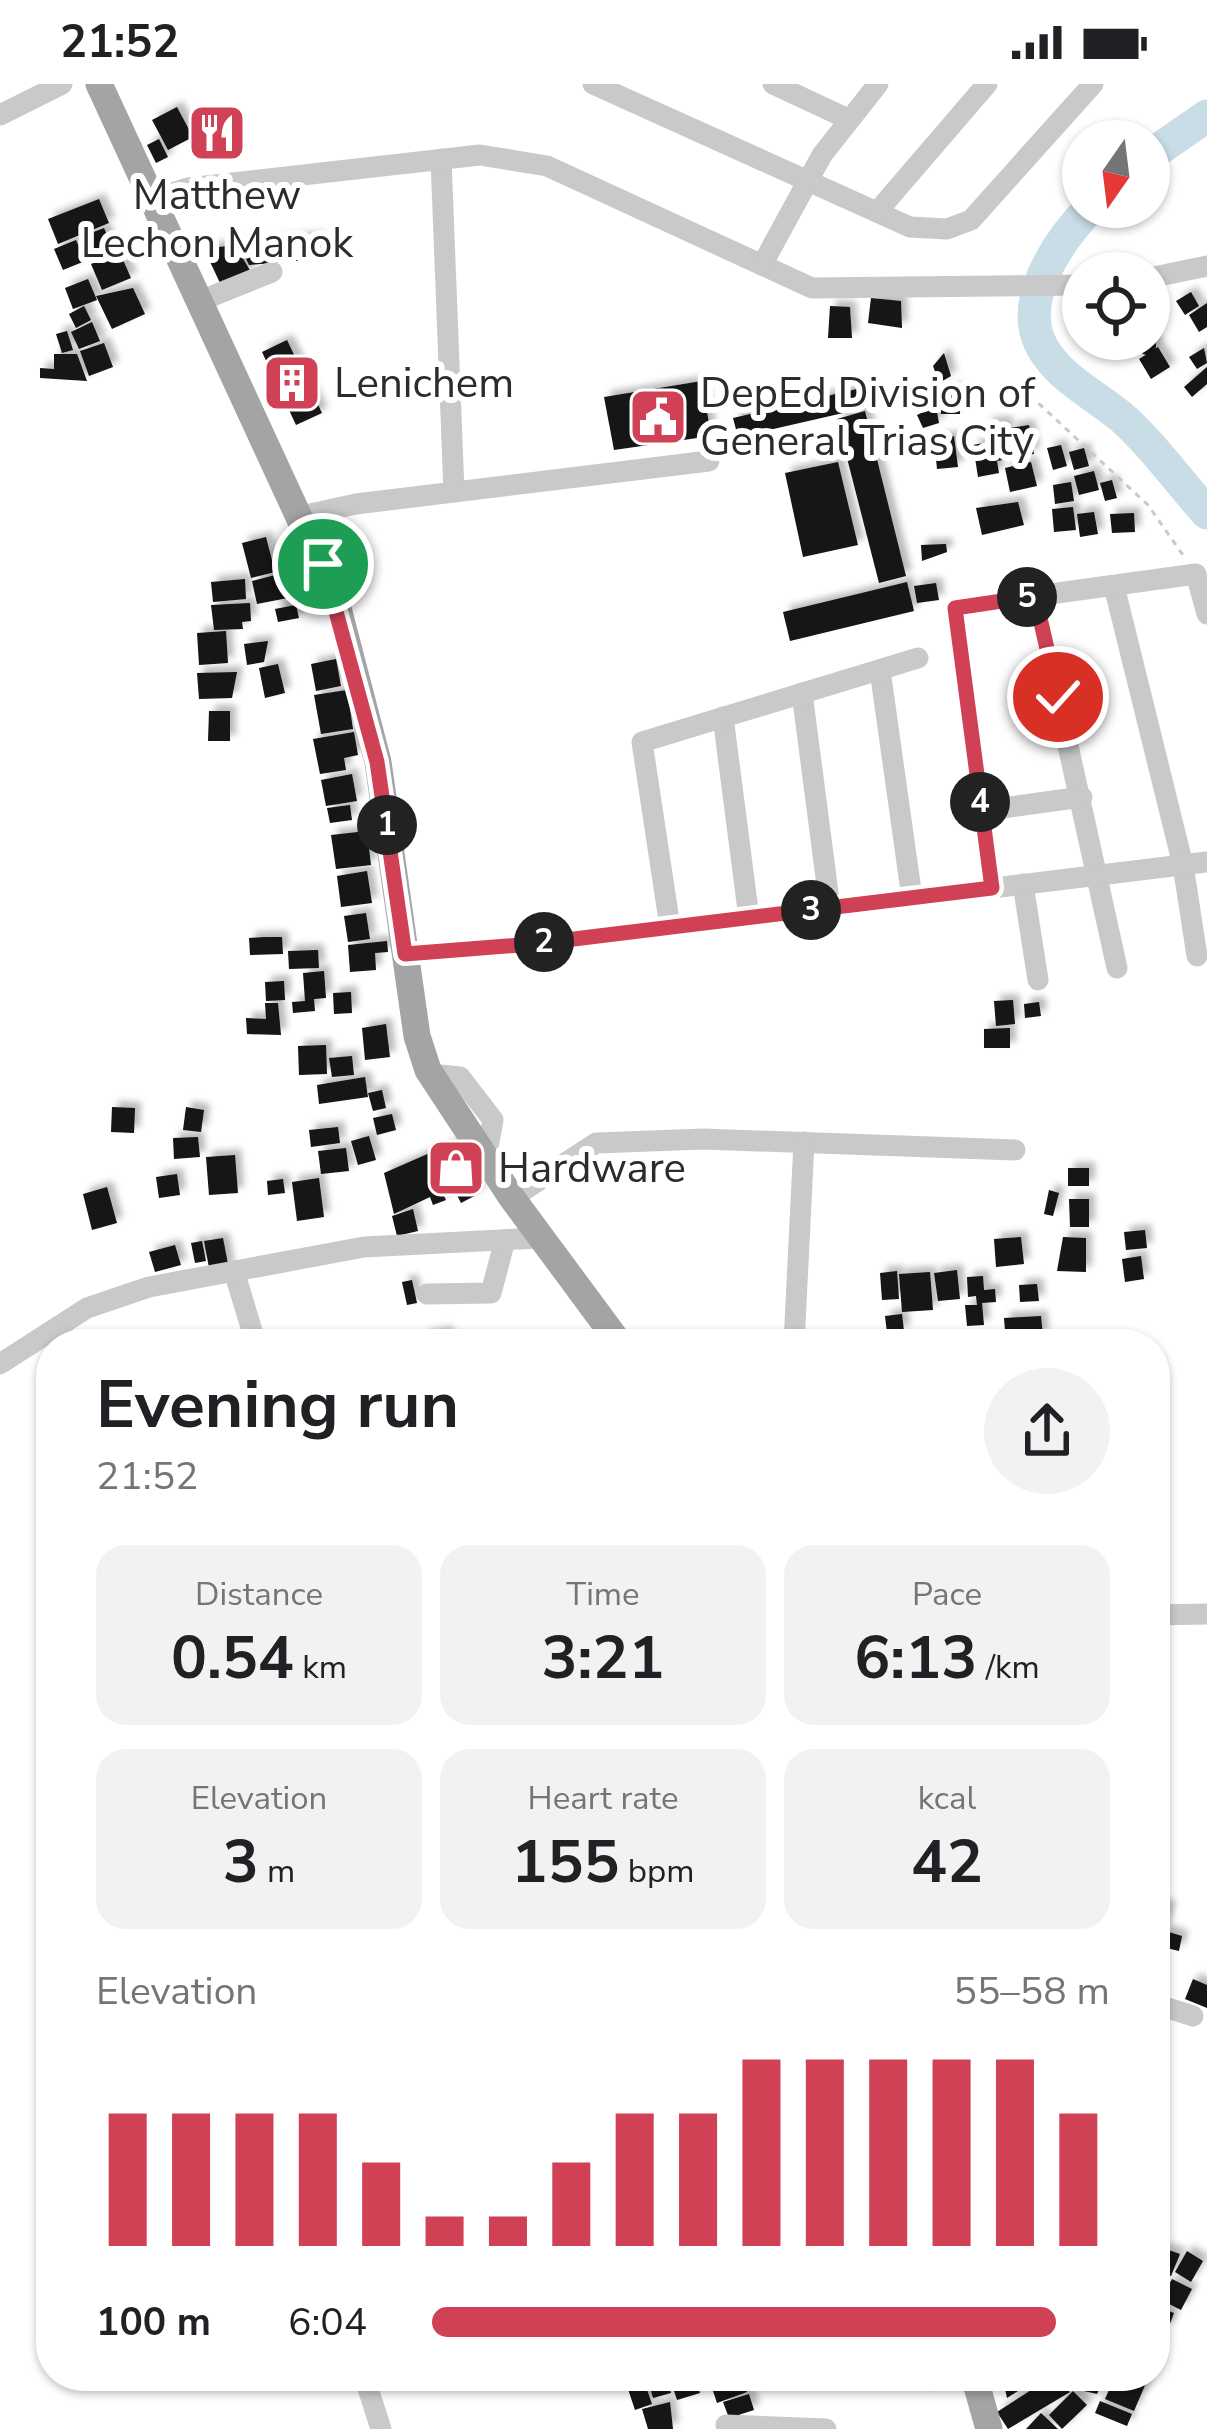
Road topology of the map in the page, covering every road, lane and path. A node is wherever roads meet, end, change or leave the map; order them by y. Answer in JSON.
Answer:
{"nodes":[{"id":1,"x":62,"y":84,"type":"edge"},
{"id":2,"x":99,"y":84,"type":"edge"},
{"id":3,"x":593,"y":84,"type":"edge"},
{"id":4,"x":773,"y":84,"type":"edge"},
{"id":5,"x":878,"y":84,"type":"edge"},
{"id":6,"x":987,"y":84,"type":"edge"},
{"id":7,"x":1094,"y":84,"type":"edge"},
{"id":8,"x":0,"y":115,"type":"edge"},
{"id":9,"x":848,"y":119,"type":"junction"},
{"id":10,"x":441,"y":159,"type":"junction"},
{"id":11,"x":806,"y":179,"type":"junction"},
{"id":12,"x":154,"y":199,"type":"junction"},
{"id":13,"x":877,"y":212,"type":"junction"},
{"id":14,"x":762,"y":265,"type":"junction"},
{"id":15,"x":1207,"y":266,"type":"edge"},
{"id":16,"x":272,"y":272,"type":"dead end"},
{"id":17,"x":1170,"y":274,"type":"edge"},
{"id":18,"x":1062,"y":285,"type":"edge"},
{"id":19,"x":200,"y":302,"type":"junction"},
{"id":20,"x":1021,"y":387,"type":"dead end"},
{"id":21,"x":710,"y":461,"type":"dead end"},
{"id":22,"x":454,"y":492,"type":"junction"},
{"id":23,"x":301,"y":516,"type":"junction"},
{"id":24,"x":1196,"y":574,"type":"junction"},
{"id":25,"x":1114,"y":586,"type":"junction"},
{"id":26,"x":1035,"y":596,"type":"junction"},
{"id":27,"x":1207,"y":614,"type":"edge"},
{"id":28,"x":918,"y":658,"type":"dead end"},
{"id":29,"x":880,"y":670,"type":"junction"},
{"id":30,"x":802,"y":693,"type":"junction"},
{"id":31,"x":722,"y":717,"type":"junction"},
{"id":32,"x":1082,"y":797,"type":"junction"},
{"id":33,"x":981,"y":812,"type":"junction"},
{"id":34,"x":1207,"y":862,"type":"edge"},
{"id":35,"x":1183,"y":865,"type":"junction"},
{"id":36,"x":1100,"y":875,"type":"junction"},
{"id":37,"x":1023,"y":884,"type":"junction"},
{"id":38,"x":992,"y":888,"type":"junction"},
{"id":39,"x":912,"y":898,"type":"junction"},
{"id":40,"x":830,"y":908,"type":"junction"},
{"id":41,"x":748,"y":918,"type":"junction"},
{"id":42,"x":670,"y":927,"type":"junction"},
{"id":43,"x":405,"y":954,"type":"junction"},
{"id":44,"x":1197,"y":956,"type":"dead end"},
{"id":45,"x":1117,"y":968,"type":"dead end"},
{"id":46,"x":1038,"y":980,"type":"dead end"},
{"id":47,"x":803,"y":1142,"type":"junction"},
{"id":48,"x":1015,"y":1150,"type":"dead end"},
{"id":49,"x":512,"y":1198,"type":"junction"},
{"id":50,"x":539,"y":1238,"type":"junction"},
{"id":51,"x":505,"y":1240,"type":"junction"},
{"id":52,"x":233,"y":1271,"type":"junction"},
{"id":53,"x":427,"y":1294,"type":"dead end"},
{"id":54,"x":54,"y":1329,"type":"edge"},
{"id":55,"x":251,"y":1329,"type":"edge"},
{"id":56,"x":609,"y":1329,"type":"edge"},
{"id":57,"x":795,"y":1329,"type":"edge"},
{"id":58,"x":36,"y":1341,"type":"edge"},
{"id":59,"x":0,"y":1364,"type":"edge"},
{"id":60,"x":1207,"y":1614,"type":"edge"},
{"id":61,"x":1170,"y":1615,"type":"edge"},
{"id":62,"x":1170,"y":2010,"type":"edge"},
{"id":63,"x":1193,"y":2017,"type":"dead end"},
{"id":64,"x":369,"y":2391,"type":"edge"},
{"id":65,"x":978,"y":2391,"type":"edge"},
{"id":66,"x":726,"y":2425,"type":"dead end"},
{"id":67,"x":381,"y":2429,"type":"edge"},
{"id":68,"x":826,"y":2429,"type":"edge"},
{"id":69,"x":989,"y":2429,"type":"edge"}],
"edges":[{"from":1,"to":8,"type":"street"},
{"from":2,"to":12,"type":"main road"},
{"from":3,"to":11,"type":"street"},
{"from":4,"to":9,"type":"street"},
{"from":5,"to":9,"type":"street"},
{"from":6,"to":13,"type":"street"},
{"from":7,"to":13,"type":"street"},
{"from":9,"to":11,"type":"street"},
{"from":10,"to":12,"type":"street"},
{"from":10,"to":14,"type":"street"},
{"from":10,"to":22,"type":"street"},
{"from":11,"to":13,"type":"street"},
{"from":11,"to":14,"type":"street"},
{"from":12,"to":19,"type":"main road"},
{"from":14,"to":18,"type":"street"},
{"from":15,"to":17,"type":"street"},
{"from":16,"to":19,"type":"street"},
{"from":19,"to":23,"type":"main road"},
{"from":20,"to":24,"type":"path"},
{"from":21,"to":22,"type":"street"},
{"from":22,"to":23,"type":"street"},
{"from":23,"to":43,"type":"main road"},
{"from":24,"to":25,"type":"street"},
{"from":24,"to":27,"type":"street"},
{"from":25,"to":26,"type":"street"},
{"from":25,"to":35,"type":"street"},
{"from":26,"to":32,"type":"street"},
{"from":26,"to":33,"type":"street"},
{"from":28,"to":29,"type":"street"},
{"from":29,"to":30,"type":"street"},
{"from":29,"to":39,"type":"street"},
{"from":30,"to":31,"type":"street"},
{"from":30,"to":40,"type":"street"},
{"from":31,"to":41,"type":"street"},
{"from":31,"to":42,"type":"street"},
{"from":32,"to":33,"type":"street"},
{"from":32,"to":36,"type":"street"},
{"from":33,"to":38,"type":"street"},
{"from":34,"to":35,"type":"street"},
{"from":35,"to":36,"type":"street"},
{"from":35,"to":44,"type":"street"},
{"from":36,"to":37,"type":"street"},
{"from":36,"to":45,"type":"street"},
{"from":37,"to":38,"type":"street"},
{"from":37,"to":46,"type":"street"},
{"from":38,"to":39,"type":"street"},
{"from":39,"to":40,"type":"street"},
{"from":40,"to":41,"type":"street"},
{"from":41,"to":42,"type":"street"},
{"from":42,"to":43,"type":"street"},
{"from":43,"to":49,"type":"main road"},
{"from":47,"to":48,"type":"street"},
{"from":47,"to":49,"type":"street"},
{"from":47,"to":57,"type":"street"},
{"from":49,"to":50,"type":"main road"},
{"from":50,"to":51,"type":"street"},
{"from":50,"to":56,"type":"main road"},
{"from":51,"to":52,"type":"street"},
{"from":51,"to":53,"type":"street"},
{"from":52,"to":54,"type":"street"},
{"from":52,"to":55,"type":"street"},
{"from":58,"to":59,"type":"street"},
{"from":60,"to":61,"type":"street"},
{"from":62,"to":63,"type":"street"},
{"from":64,"to":67,"type":"street"},
{"from":65,"to":69,"type":"main road"},
{"from":66,"to":68,"type":"street"}]}
